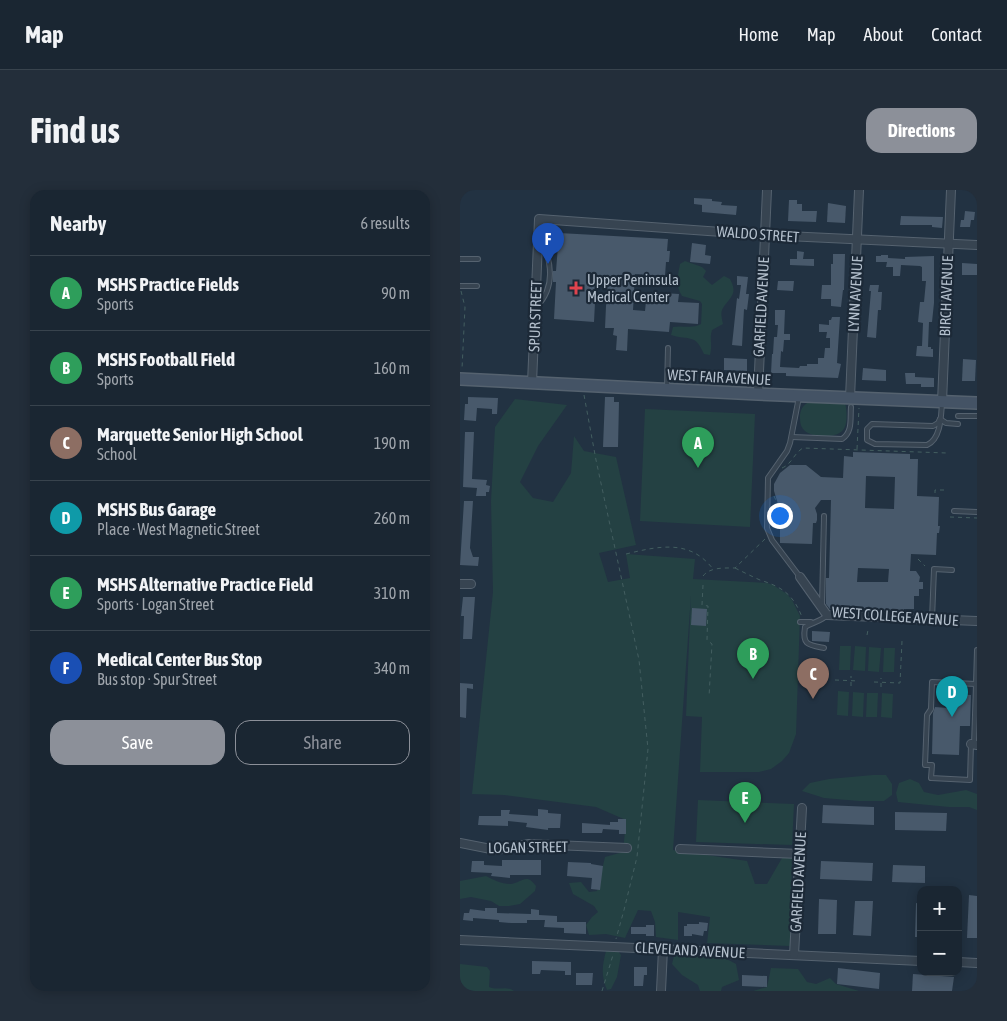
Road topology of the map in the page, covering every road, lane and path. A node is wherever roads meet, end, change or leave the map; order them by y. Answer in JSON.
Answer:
{"nodes":[{"id":1,"x":767,"y":190,"type":"edge"},
{"id":2,"x":859,"y":190,"type":"edge"},
{"id":3,"x":951,"y":190,"type":"edge"},
{"id":4,"x":539,"y":219,"type":"joint"},
{"id":5,"x":538,"y":234,"type":"junction"},
{"id":6,"x":765,"y":235,"type":"junction"},
{"id":7,"x":857,"y":240,"type":"junction"},
{"id":8,"x":948,"y":244,"type":"junction"},
{"id":9,"x":977,"y":245,"type":"edge"},
{"id":10,"x":460,"y":259,"type":"edge"},
{"id":11,"x":478,"y":259,"type":"dead end"},
{"id":12,"x":460,"y":286,"type":"edge"},
{"id":13,"x":477,"y":286,"type":"dead end"},
{"id":14,"x":535,"y":307,"type":"junction"},
{"id":15,"x":668,"y":348,"type":"dead end"},
{"id":16,"x":461,"y":379,"type":"edge"},
{"id":17,"x":532,"y":382,"type":"junction"},
{"id":18,"x":667,"y":390,"type":"junction"},
{"id":19,"x":584,"y":393,"type":"dead end"},
{"id":20,"x":758,"y":394,"type":"junction"},
{"id":21,"x":799,"y":396,"type":"junction"},
{"id":22,"x":850,"y":402,"type":"junction"},
{"id":23,"x":942,"y":402,"type":"junction"},
{"id":24,"x":977,"y":403,"type":"edge"},
{"id":25,"x":859,"y":407,"type":"dead end"},
{"id":26,"x":958,"y":416,"type":"dead end"},
{"id":27,"x":977,"y":416,"type":"edge"},
{"id":28,"x":940,"y":419,"type":"junction"},
{"id":29,"x":958,"y":424,"type":"dead end"},
{"id":30,"x":792,"y":437,"type":"junction"},
{"id":31,"x":857,"y":450,"type":"junction"},
{"id":32,"x":947,"y":453,"type":"dead end"},
{"id":33,"x":778,"y":471,"type":"dead end"},
{"id":34,"x":945,"y":490,"type":"dead end"},
{"id":35,"x":772,"y":493,"type":"dead end"},
{"id":36,"x":935,"y":493,"type":"dead end"},
{"id":37,"x":779,"y":507,"type":"dead end"},
{"id":38,"x":954,"y":512,"type":"dead end"},
{"id":39,"x":977,"y":512,"type":"edge"},
{"id":40,"x":824,"y":516,"type":"dead end"},
{"id":41,"x":950,"y":517,"type":"dead end"},
{"id":42,"x":977,"y":518,"type":"edge"},
{"id":43,"x":770,"y":534,"type":"junction"},
{"id":44,"x":626,"y":554,"type":"dead end"},
{"id":45,"x":918,"y":559,"type":"dead end"},
{"id":46,"x":925,"y":566,"type":"dead end"},
{"id":47,"x":735,"y":568,"type":"junction"},
{"id":48,"x":713,"y":569,"type":"junction"},
{"id":49,"x":952,"y":570,"type":"dead end"},
{"id":50,"x":703,"y":576,"type":"dead end"},
{"id":51,"x":800,"y":578,"type":"joint"},
{"id":52,"x":460,"y":584,"type":"edge"},
{"id":53,"x":472,"y":584,"type":"dead end"},
{"id":54,"x":703,"y":585,"type":"dead end"},
{"id":55,"x":822,"y":608,"type":"junction"},
{"id":56,"x":827,"y":615,"type":"junction"},
{"id":57,"x":932,"y":619,"type":"junction"},
{"id":58,"x":977,"y":621,"type":"edge"},
{"id":59,"x":800,"y":622,"type":"dead end"},
{"id":60,"x":813,"y":622,"type":"junction"},
{"id":61,"x":868,"y":630,"type":"dead end"},
{"id":62,"x":867,"y":635,"type":"dead end"},
{"id":63,"x":902,"y":640,"type":"dead end"},
{"id":64,"x":824,"y":648,"type":"dead end"},
{"id":65,"x":977,"y":650,"type":"edge"},
{"id":66,"x":851,"y":676,"type":"dead end"},
{"id":67,"x":881,"y":678,"type":"dead end"},
{"id":68,"x":835,"y":680,"type":"dead end"},
{"id":69,"x":851,"y":681,"type":"junction"},
{"id":70,"x":859,"y":681,"type":"dead end"},
{"id":71,"x":874,"y":682,"type":"dead end"},
{"id":72,"x":881,"y":682,"type":"junction"},
{"id":73,"x":976,"y":684,"type":"junction"},
{"id":74,"x":851,"y":686,"type":"dead end"},
{"id":75,"x":881,"y":687,"type":"dead end"},
{"id":76,"x":709,"y":697,"type":"dead end"},
{"id":77,"x":974,"y":745,"type":"edge"},
{"id":78,"x":802,"y":808,"type":"dead end"},
{"id":79,"x":460,"y":843,"type":"edge"},
{"id":80,"x":628,"y":848,"type":"dead end"},
{"id":81,"x":680,"y":849,"type":"dead end"},
{"id":82,"x":800,"y":854,"type":"junction"},
{"id":83,"x":460,"y":940,"type":"edge"},
{"id":84,"x":615,"y":942,"type":"dead end"},
{"id":85,"x":662,"y":949,"type":"junction"},
{"id":86,"x":614,"y":952,"type":"dead end"},
{"id":87,"x":794,"y":955,"type":"junction"},
{"id":88,"x":917,"y":961,"type":"edge"},
{"id":89,"x":962,"y":962,"type":"edge"},
{"id":90,"x":977,"y":963,"type":"edge"},
{"id":91,"x":602,"y":991,"type":"edge"},
{"id":92,"x":661,"y":991,"type":"edge"}],
"edges":[{"from":1,"to":6,"type":"street","name":"GARFIELD AVENUE"},
{"from":2,"to":7,"type":"street","name":"LYNN AVENUE"},
{"from":3,"to":8,"type":"street","name":"BIRCH AVENUE"},
{"from":4,"to":5,"type":"street","name":"SPUR STREET"},
{"from":4,"to":6,"type":"street","name":"WALDO STREET"},
{"from":5,"to":14,"type":"street","name":"SPUR STREET"},
{"from":5,"to":14,"type":"lane"},
{"from":6,"to":7,"type":"street","name":"WALDO STREET"},
{"from":6,"to":20,"type":"street","name":"GARFIELD AVENUE"},
{"from":7,"to":8,"type":"street","name":"WALDO STREET"},
{"from":7,"to":22,"type":"street","name":"LYNN AVENUE"},
{"from":8,"to":9,"type":"street","name":"WALDO STREET"},
{"from":8,"to":23,"type":"street","name":"BIRCH AVENUE"},
{"from":10,"to":11,"type":"lane"},
{"from":12,"to":13,"type":"lane"},
{"from":12,"to":16,"type":"path"},
{"from":14,"to":17,"type":"street","name":"SPUR STREET"},
{"from":15,"to":18,"type":"lane"},
{"from":16,"to":17,"type":"street","name":"WEST FAIR AVENUE"},
{"from":17,"to":18,"type":"street","name":"WEST FAIR AVENUE"},
{"from":18,"to":20,"type":"street","name":"WEST FAIR AVENUE"},
{"from":19,"to":84,"type":"path"},
{"from":20,"to":21,"type":"street","name":"WEST FAIR AVENUE"},
{"from":21,"to":22,"type":"street","name":"WEST FAIR AVENUE"},
{"from":21,"to":30,"type":"lane"},
{"from":22,"to":23,"type":"street","name":"WEST FAIR AVENUE"},
{"from":22,"to":30,"type":"lane"},
{"from":23,"to":24,"type":"street","name":"WEST FAIR AVENUE"},
{"from":23,"to":28,"type":"lane"},
{"from":25,"to":31,"type":"path"},
{"from":26,"to":27,"type":"lane"},
{"from":28,"to":28,"type":"lane"},
{"from":28,"to":29,"type":"lane"},
{"from":30,"to":43,"type":"lane"},
{"from":31,"to":32,"type":"path"},
{"from":31,"to":33,"type":"path"},
{"from":34,"to":36,"type":"path"},
{"from":35,"to":37,"type":"path"},
{"from":38,"to":39,"type":"lane"},
{"from":40,"to":55,"type":"lane"},
{"from":41,"to":42,"type":"path"},
{"from":43,"to":47,"type":"path"},
{"from":43,"to":51,"type":"lane"},
{"from":44,"to":48,"type":"path"},
{"from":45,"to":46,"type":"path"},
{"from":47,"to":48,"type":"path"},
{"from":47,"to":60,"type":"path"},
{"from":48,"to":50,"type":"path"},
{"from":49,"to":57,"type":"lane"},
{"from":51,"to":55,"type":"street","name":"WEST COLLEGE AVENUE"},
{"from":52,"to":53,"type":"street"},
{"from":54,"to":76,"type":"path"},
{"from":55,"to":56,"type":"street","name":"WEST COLLEGE AVENUE"},
{"from":56,"to":57,"type":"street","name":"WEST COLLEGE AVENUE"},
{"from":56,"to":60,"type":"lane"},
{"from":57,"to":58,"type":"street","name":"WEST COLLEGE AVENUE"},
{"from":59,"to":60,"type":"lane"},
{"from":60,"to":64,"type":"lane"},
{"from":61,"to":62,"type":"path"},
{"from":63,"to":72,"type":"path"},
{"from":65,"to":73,"type":"lane"},
{"from":66,"to":69,"type":"path"},
{"from":67,"to":72,"type":"path"},
{"from":68,"to":69,"type":"path"},
{"from":69,"to":70,"type":"path"},
{"from":69,"to":74,"type":"path"},
{"from":71,"to":72,"type":"path"},
{"from":72,"to":75,"type":"path"},
{"from":73,"to":77,"type":"lane"},
{"from":73,"to":77,"type":"lane"},
{"from":78,"to":82,"type":"street","name":"GARFIELD AVENUE"},
{"from":79,"to":80,"type":"street","name":"LOGAN STREET"},
{"from":81,"to":82,"type":"street"},
{"from":82,"to":87,"type":"street","name":"GARFIELD AVENUE"},
{"from":83,"to":85,"type":"street","name":"CLEVELAND AVENUE"},
{"from":85,"to":87,"type":"street","name":"CLEVELAND AVENUE"},
{"from":85,"to":92,"type":"street"},
{"from":86,"to":91,"type":"path"},
{"from":87,"to":88,"type":"street","name":"CLEVELAND AVENUE"},
{"from":89,"to":90,"type":"street"}]}
